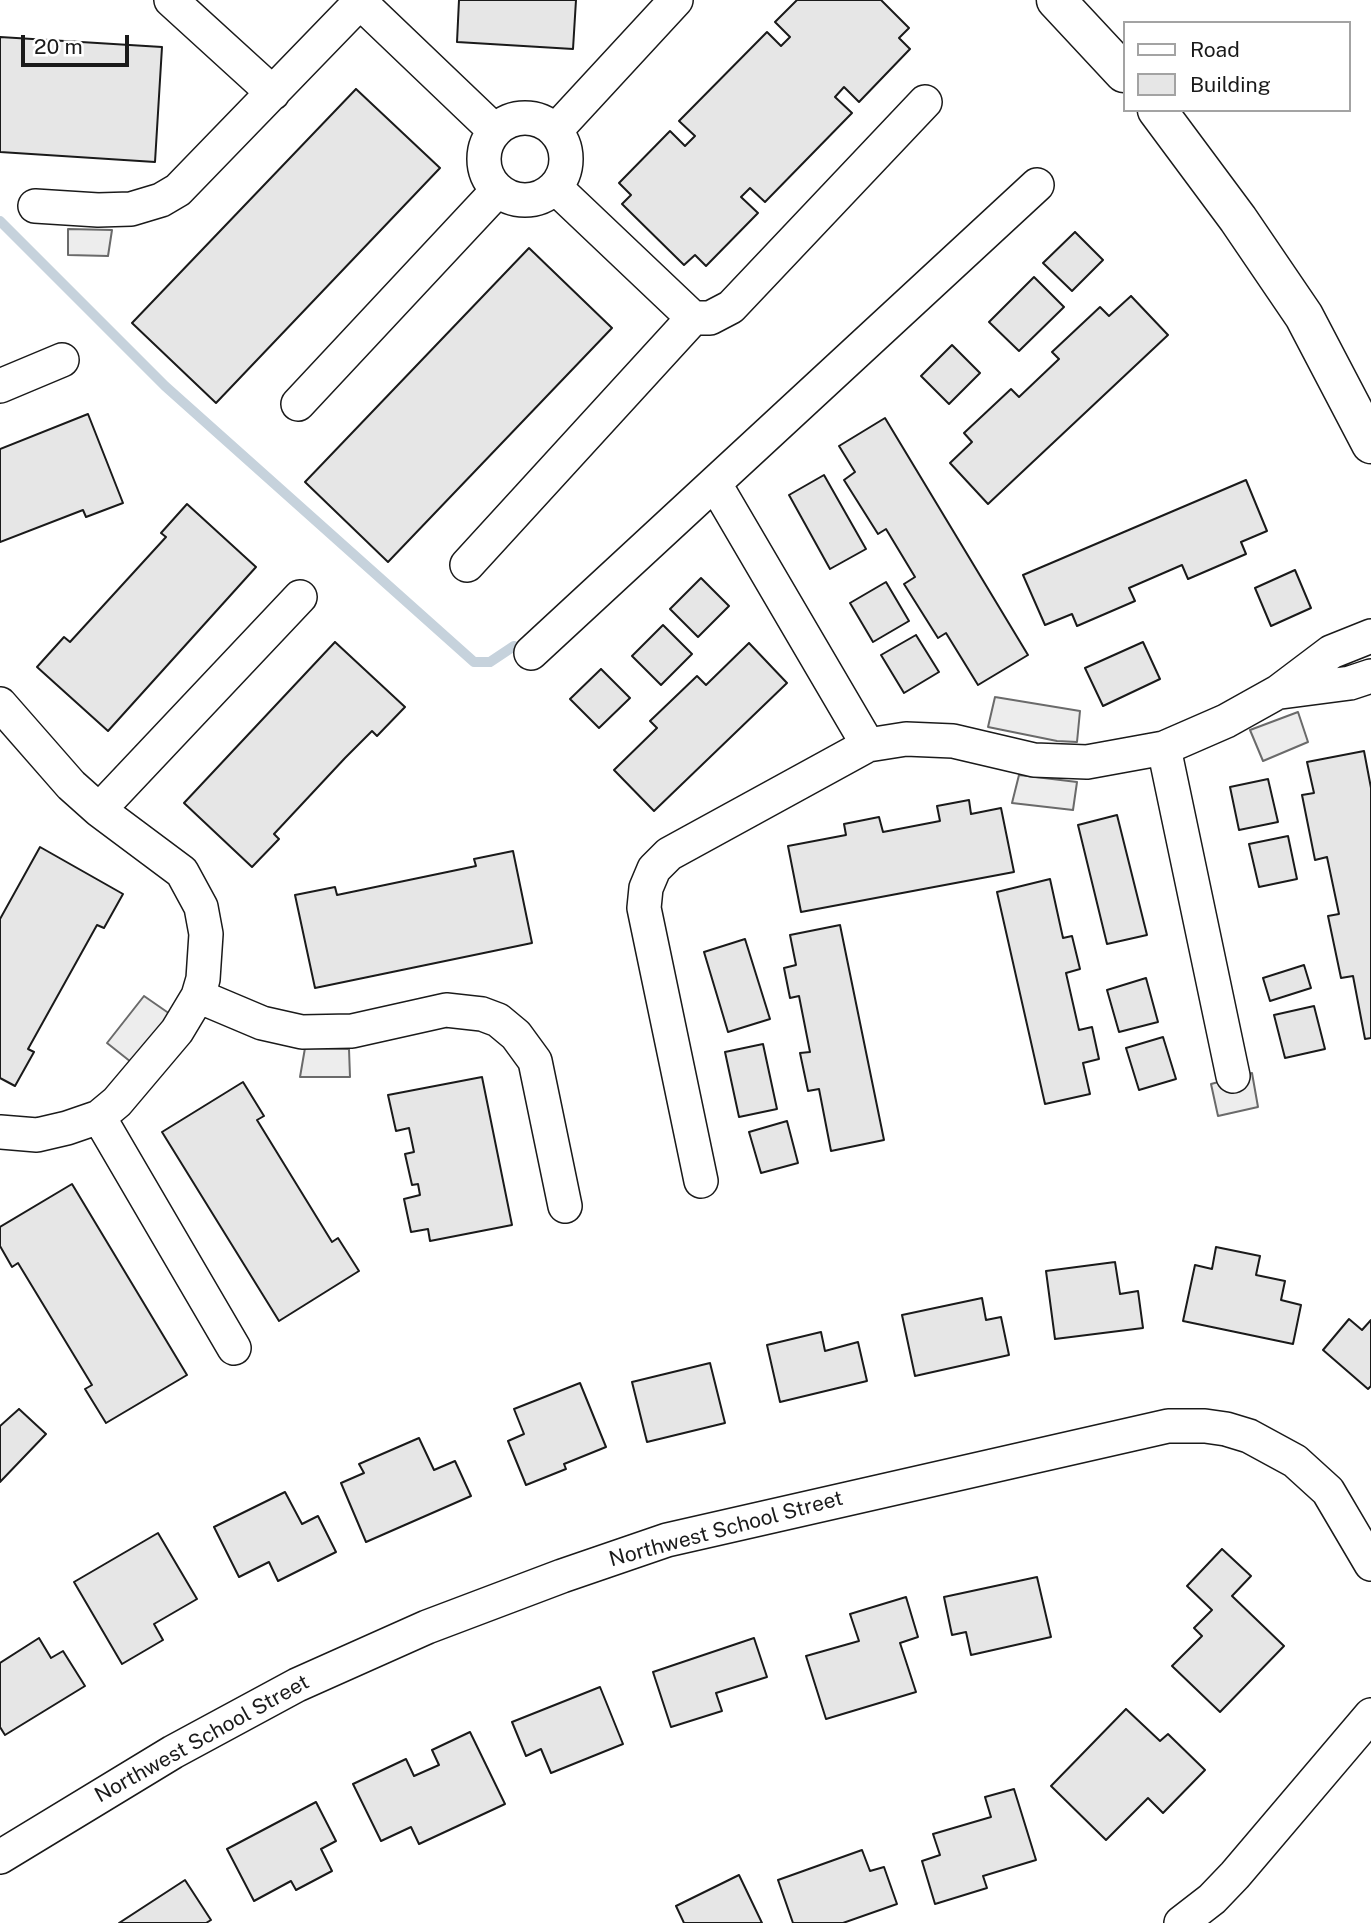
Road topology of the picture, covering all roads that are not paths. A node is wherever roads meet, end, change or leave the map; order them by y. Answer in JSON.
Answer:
{"nodes":[{"id":1,"x":171,"y":0,"type":"edge"},
{"id":2,"x":1056,"y":0,"type":"edge"},
{"id":3,"x":361,"y":1,"type":"edge"},
{"id":4,"x":665,"y":4,"type":"edge"},
{"id":5,"x":1122,"y":71,"type":"edge"},
{"id":6,"x":273,"y":93,"type":"junction"},
{"id":7,"x":925,"y":102,"type":"dead end"},
{"id":8,"x":1158,"y":112,"type":"edge"},
{"id":9,"x":495,"y":131,"type":"junction"},
{"id":10,"x":555,"y":131,"type":"junction"},
{"id":11,"x":1037,"y":185,"type":"dead end"},
{"id":12,"x":556,"y":188,"type":"junction"},
{"id":13,"x":497,"y":191,"type":"junction"},
{"id":14,"x":35,"y":205,"type":"dead end"},
{"id":15,"x":693,"y":318,"type":"junction"},
{"id":16,"x":62,"y":360,"type":"dead end"},
{"id":17,"x":0,"y":386,"type":"edge"},
{"id":18,"x":298,"y":404,"type":"dead end"},
{"id":19,"x":1371,"y":444,"type":"edge"},
{"id":20,"x":715,"y":484,"type":"junction"},
{"id":21,"x":467,"y":565,"type":"dead end"},
{"id":22,"x":300,"y":597,"type":"dead end"},
{"id":23,"x":1371,"y":636,"type":"edge"},
{"id":24,"x":531,"y":653,"type":"dead end"},
{"id":25,"x":1371,"y":676,"type":"edge"},
{"id":26,"x":1279,"y":692,"type":"junction"},
{"id":27,"x":0,"y":704,"type":"edge"},
{"id":28,"x":868,"y":745,"type":"junction"},
{"id":29,"x":1164,"y":748,"type":"junction"},
{"id":30,"x":99,"y":810,"type":"junction"},
{"id":31,"x":198,"y":996,"type":"junction"},
{"id":32,"x":1233,"y":1076,"type":"dead end"},
{"id":33,"x":99,"y":1117,"type":"junction"},
{"id":34,"x":0,"y":1132,"type":"edge"},
{"id":35,"x":701,"y":1181,"type":"dead end"},
{"id":36,"x":565,"y":1206,"type":"dead end"},
{"id":37,"x":234,"y":1348,"type":"dead end"},
{"id":38,"x":1371,"y":1564,"type":"edge"},
{"id":39,"x":1371,"y":1714,"type":"edge"},
{"id":40,"x":0,"y":1857,"type":"edge"},
{"id":41,"x":1181,"y":1923,"type":"edge"}],
"edges":[{"from":1,"to":6,"type":"street"},
{"from":2,"to":5,"type":"street"},
{"from":3,"to":6,"type":"street"},
{"from":3,"to":9,"type":"street"},
{"from":4,"to":10,"type":"street"},
{"from":6,"to":14,"type":"street"},
{"from":7,"to":15,"type":"street"},
{"from":8,"to":19,"type":"street"},
{"from":9,"to":10,"type":"street"},
{"from":9,"to":13,"type":"street"},
{"from":10,"to":12,"type":"street"},
{"from":11,"to":20,"type":"street"},
{"from":12,"to":13,"type":"street"},
{"from":12,"to":15,"type":"street"},
{"from":13,"to":18,"type":"street"},
{"from":15,"to":21,"type":"street"},
{"from":16,"to":17,"type":"street"},
{"from":20,"to":24,"type":"street"},
{"from":20,"to":28,"type":"street"},
{"from":22,"to":30,"type":"street"},
{"from":23,"to":26,"type":"street"},
{"from":25,"to":26,"type":"street"},
{"from":26,"to":29,"type":"street"},
{"from":27,"to":30,"type":"street"},
{"from":28,"to":29,"type":"street"},
{"from":28,"to":35,"type":"street"},
{"from":29,"to":32,"type":"street"},
{"from":30,"to":31,"type":"street"},
{"from":31,"to":33,"type":"street"},
{"from":31,"to":36,"type":"street"},
{"from":33,"to":34,"type":"street"},
{"from":33,"to":37,"type":"street"},
{"from":38,"to":40,"type":"street","name":"Northwest School Street"},
{"from":39,"to":41,"type":"street"}]}
